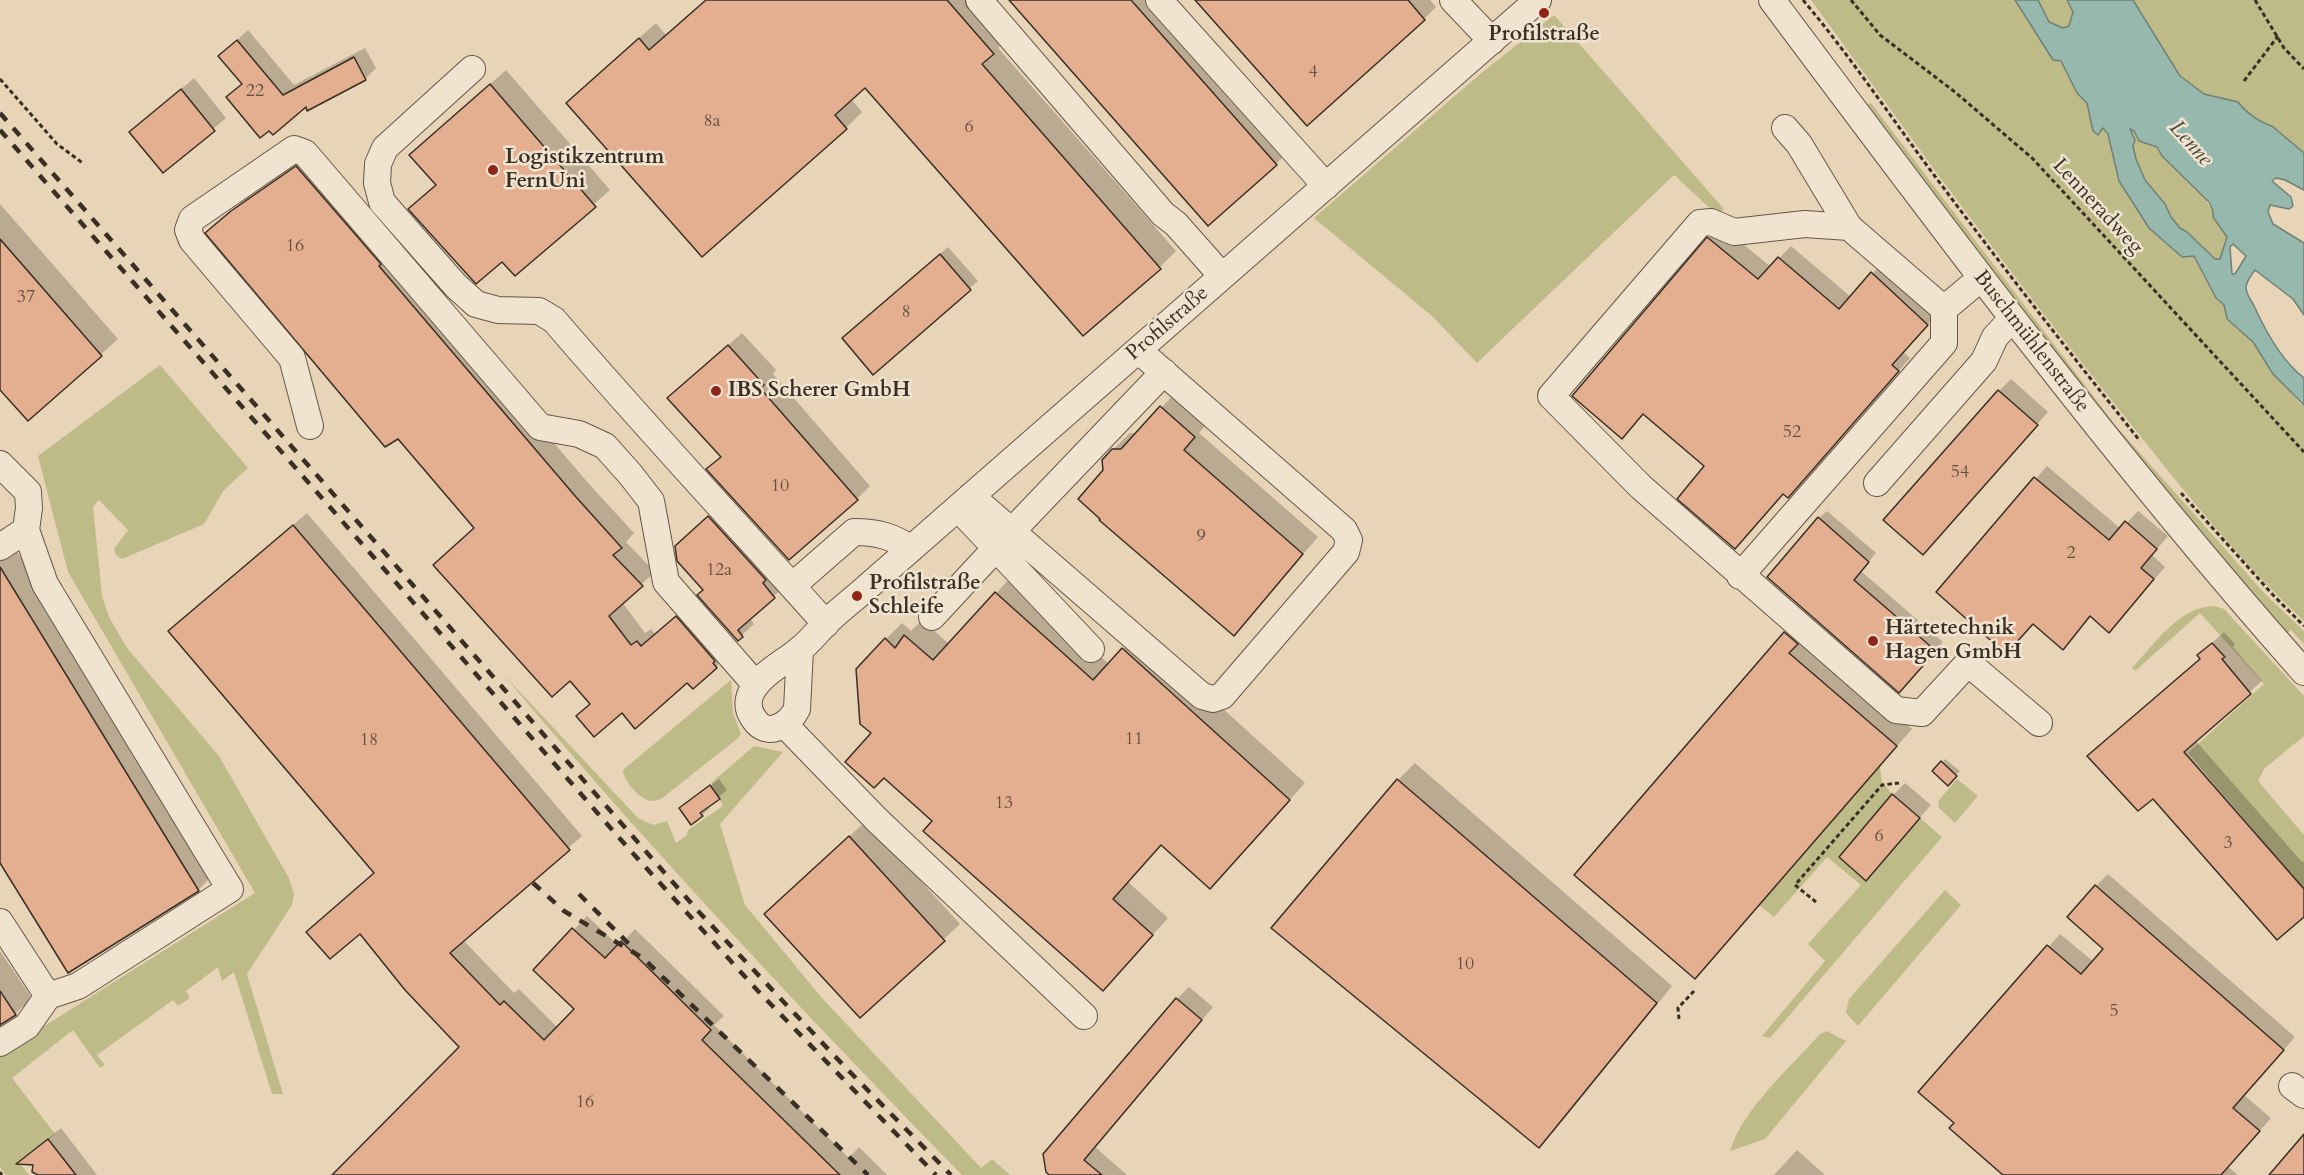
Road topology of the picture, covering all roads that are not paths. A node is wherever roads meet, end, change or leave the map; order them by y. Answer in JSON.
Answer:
{"nodes":[{"id":1,"x":979,"y":0,"type":"edge"},
{"id":2,"x":1159,"y":0,"type":"edge"},
{"id":3,"x":1453,"y":0,"type":"edge"},
{"id":4,"x":1538,"y":0,"type":"edge"},
{"id":5,"x":1772,"y":0,"type":"edge"},
{"id":6,"x":1492,"y":41,"type":"junction"},
{"id":7,"x":472,"y":69,"type":"dead end"},
{"id":8,"x":1785,"y":128,"type":"dead end"},
{"id":9,"x":1326,"y":186,"type":"junction"},
{"id":10,"x":1849,"y":227,"type":"junction"},
{"id":11,"x":1222,"y":276,"type":"junction"},
{"id":12,"x":1982,"y":278,"type":"junction"},
{"id":13,"x":1944,"y":309,"type":"junction"},
{"id":14,"x":2012,"y":319,"type":"junction"},
{"id":15,"x":1138,"y":350,"type":"junction"},
{"id":16,"x":1164,"y":372,"type":"junction"},
{"id":17,"x":310,"y":426,"type":"dead end"},
{"id":18,"x":1,"y":468,"type":"edge"},
{"id":19,"x":1877,"y":483,"type":"dead end"},
{"id":20,"x":964,"y":502,"type":"junction"},
{"id":21,"x":26,"y":530,"type":"junction"},
{"id":22,"x":1004,"y":540,"type":"junction"},
{"id":23,"x":0,"y":547,"type":"edge"},
{"id":24,"x":911,"y":549,"type":"junction"},
{"id":25,"x":1740,"y":576,"type":"junction"},
{"id":26,"x":792,"y":586,"type":"junction"},
{"id":27,"x":933,"y":617,"type":"dead end"},
{"id":28,"x":826,"y":624,"type":"junction"},
{"id":29,"x":1091,"y":649,"type":"dead end"},
{"id":30,"x":800,"y":650,"type":"junction"},
{"id":31,"x":2304,"y":672,"type":"edge"},
{"id":32,"x":756,"y":685,"type":"junction"},
{"id":33,"x":2039,"y":723,"type":"dead end"},
{"id":34,"x":785,"y":725,"type":"junction"},
{"id":35,"x":0,"y":922,"type":"edge"},
{"id":36,"x":48,"y":996,"type":"junction"},
{"id":37,"x":1084,"y":1016,"type":"dead end"},
{"id":38,"x":0,"y":1043,"type":"edge"}],
"edges":[{"from":1,"to":11,"type":"street"},
{"from":2,"to":9,"type":"street"},
{"from":3,"to":6,"type":"street"},
{"from":4,"to":6,"type":"street","name":"Profilstraße"},
{"from":5,"to":12,"type":"street","name":"Buschmühlenstraße"},
{"from":6,"to":9,"type":"street","name":"Profilstraße"},
{"from":7,"to":26,"type":"street"},
{"from":8,"to":10,"type":"street"},
{"from":9,"to":11,"type":"street","name":"Profilstraße"},
{"from":10,"to":13,"type":"street"},
{"from":10,"to":25,"type":"street"},
{"from":11,"to":15,"type":"street","name":"Profilstraße"},
{"from":12,"to":13,"type":"street"},
{"from":12,"to":14,"type":"street","name":"Buschmühlenstraße"},
{"from":13,"to":25,"type":"street"},
{"from":14,"to":19,"type":"street"},
{"from":14,"to":31,"type":"street","name":"Buschmühlenstraße"},
{"from":15,"to":16,"type":"street"},
{"from":15,"to":20,"type":"street","name":"Profilstraße"},
{"from":16,"to":22,"type":"street"},
{"from":16,"to":22,"type":"street"},
{"from":17,"to":32,"type":"street"},
{"from":18,"to":21,"type":"street"},
{"from":20,"to":22,"type":"street"},
{"from":20,"to":24,"type":"street","name":"Profilstraße"},
{"from":21,"to":23,"type":"street"},
{"from":21,"to":36,"type":"street"},
{"from":22,"to":27,"type":"street"},
{"from":22,"to":29,"type":"street"},
{"from":24,"to":26,"type":"street"},
{"from":24,"to":28,"type":"street","name":"Profilstraße"},
{"from":25,"to":33,"type":"street"},
{"from":26,"to":28,"type":"street"},
{"from":28,"to":30,"type":"street","name":"Profilstraße"},
{"from":30,"to":32,"type":"street","name":"Profilstraße"},
{"from":30,"to":34,"type":"street"},
{"from":32,"to":34,"type":"street"},
{"from":34,"to":37,"type":"street"},
{"from":35,"to":36,"type":"street"},
{"from":36,"to":38,"type":"street"}]}
